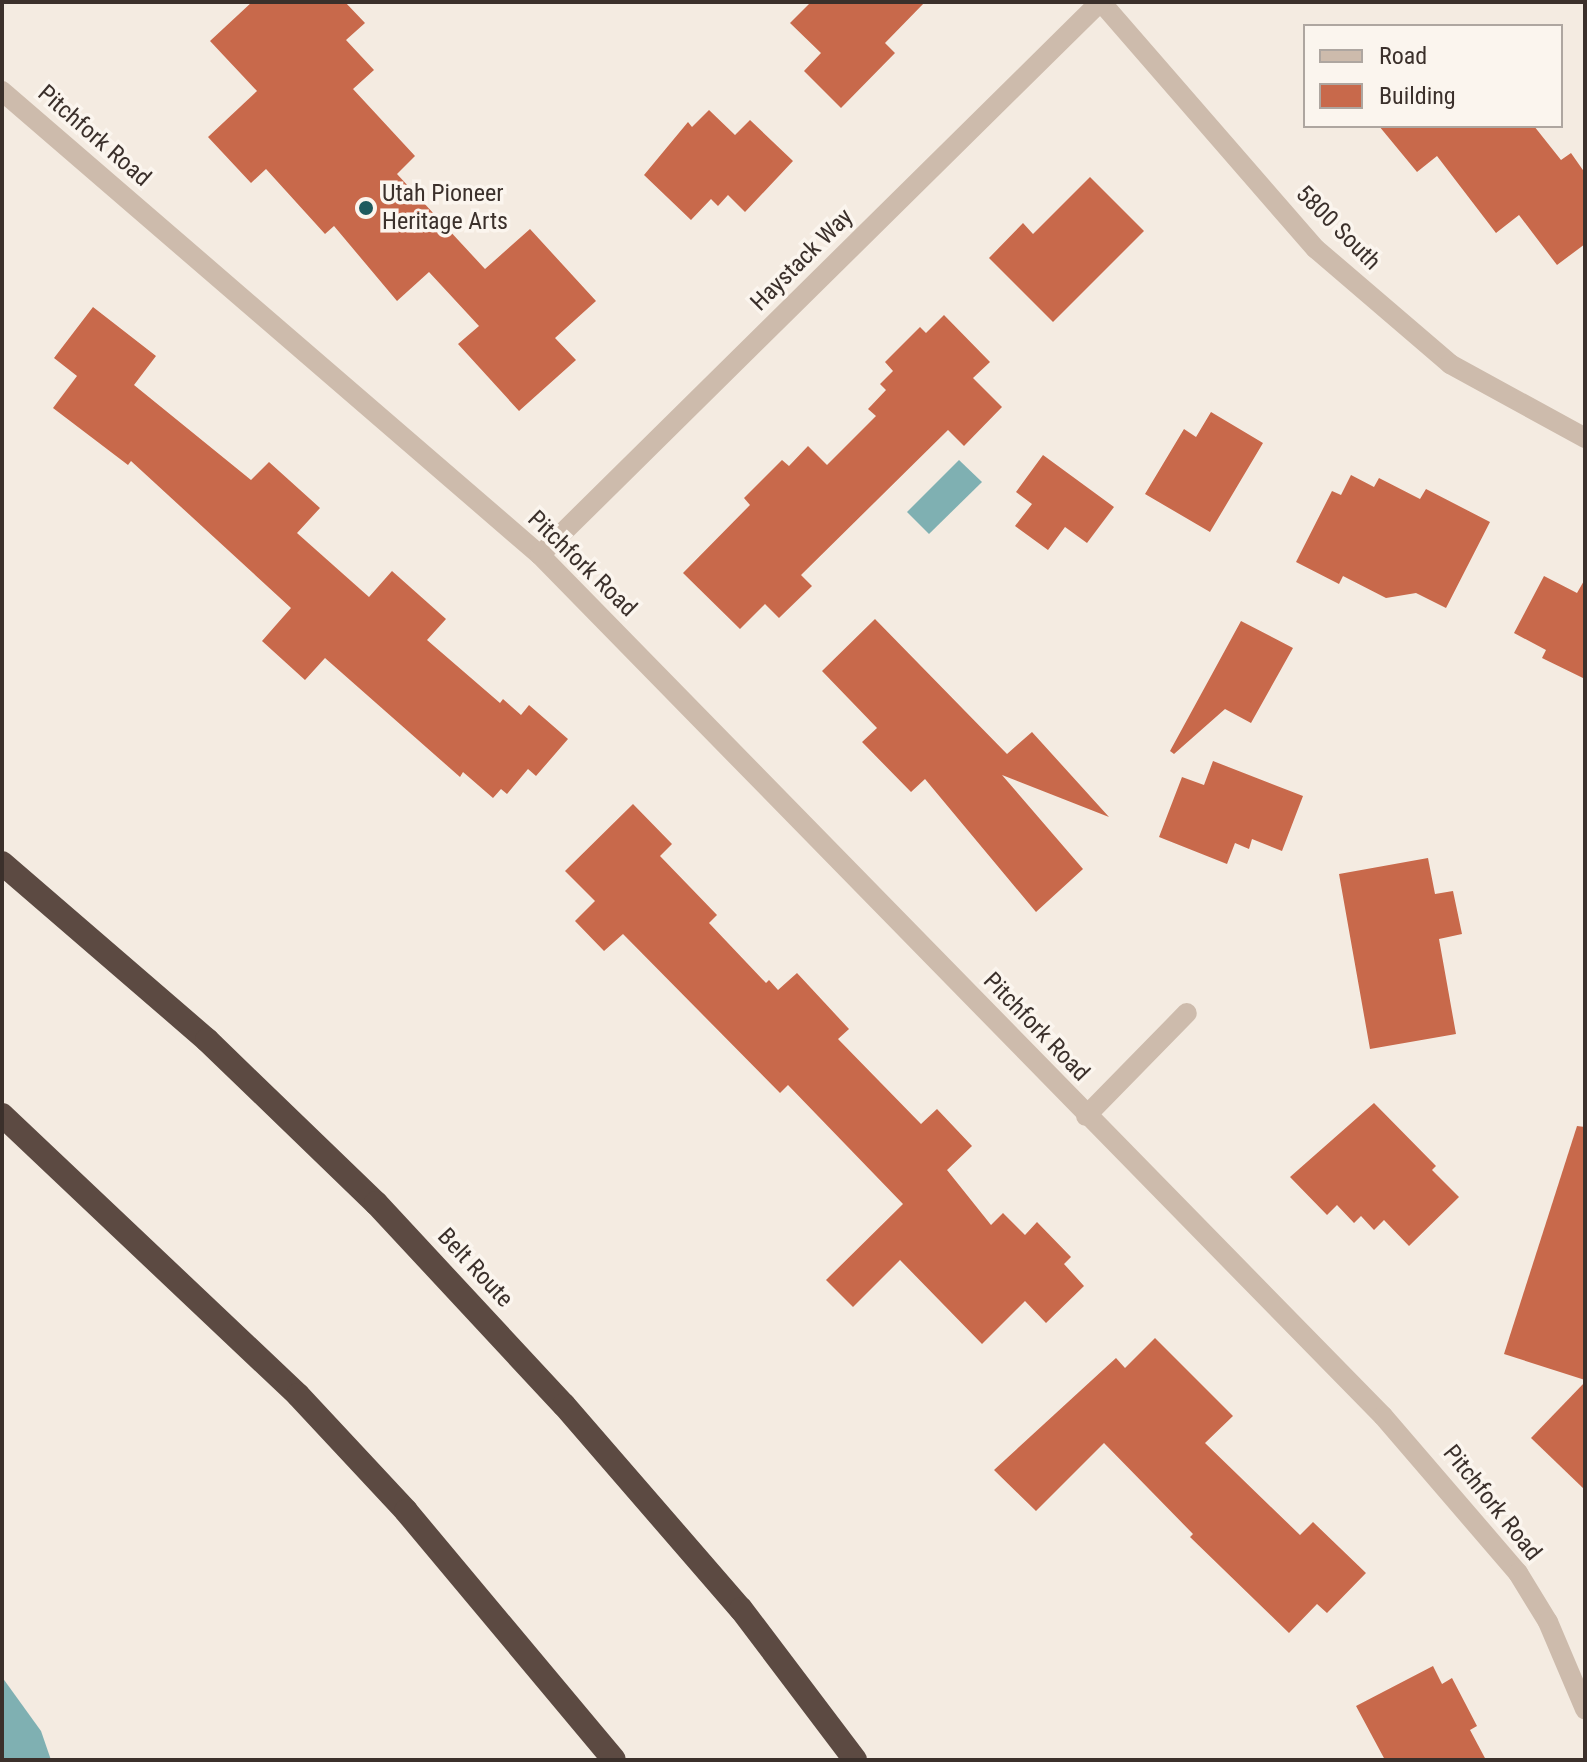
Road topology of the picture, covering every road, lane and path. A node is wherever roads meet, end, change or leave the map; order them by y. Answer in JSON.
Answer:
{"nodes":[{"id":1,"x":1100,"y":2,"type":"edge"},
{"id":2,"x":2,"y":91,"type":"edge"},
{"id":3,"x":1585,"y":438,"type":"edge"},
{"id":4,"x":540,"y":555,"type":"junction"},
{"id":5,"x":2,"y":863,"type":"edge"},
{"id":6,"x":1187,"y":1013,"type":"dead end"},
{"id":7,"x":2,"y":1115,"type":"edge"},
{"id":8,"x":1086,"y":1116,"type":"junction"},
{"id":9,"x":1585,"y":1709,"type":"edge"},
{"id":10,"x":614,"y":1760,"type":"edge"},
{"id":11,"x":855,"y":1760,"type":"edge"}],
"edges":[{"from":1,"to":3,"type":"street","name":"5800 South"},
{"from":1,"to":4,"type":"street","name":"Haystack Way"},
{"from":2,"to":4,"type":"street","name":"Pitchfork Road"},
{"from":4,"to":8,"type":"street","name":"Pitchfork Road"},
{"from":5,"to":11,"type":"highway","name":"Belt Route"},
{"from":6,"to":8,"type":"street","name":"Pitchfork Road"},
{"from":7,"to":10,"type":"highway"},
{"from":8,"to":9,"type":"street","name":"Pitchfork Road"}]}
